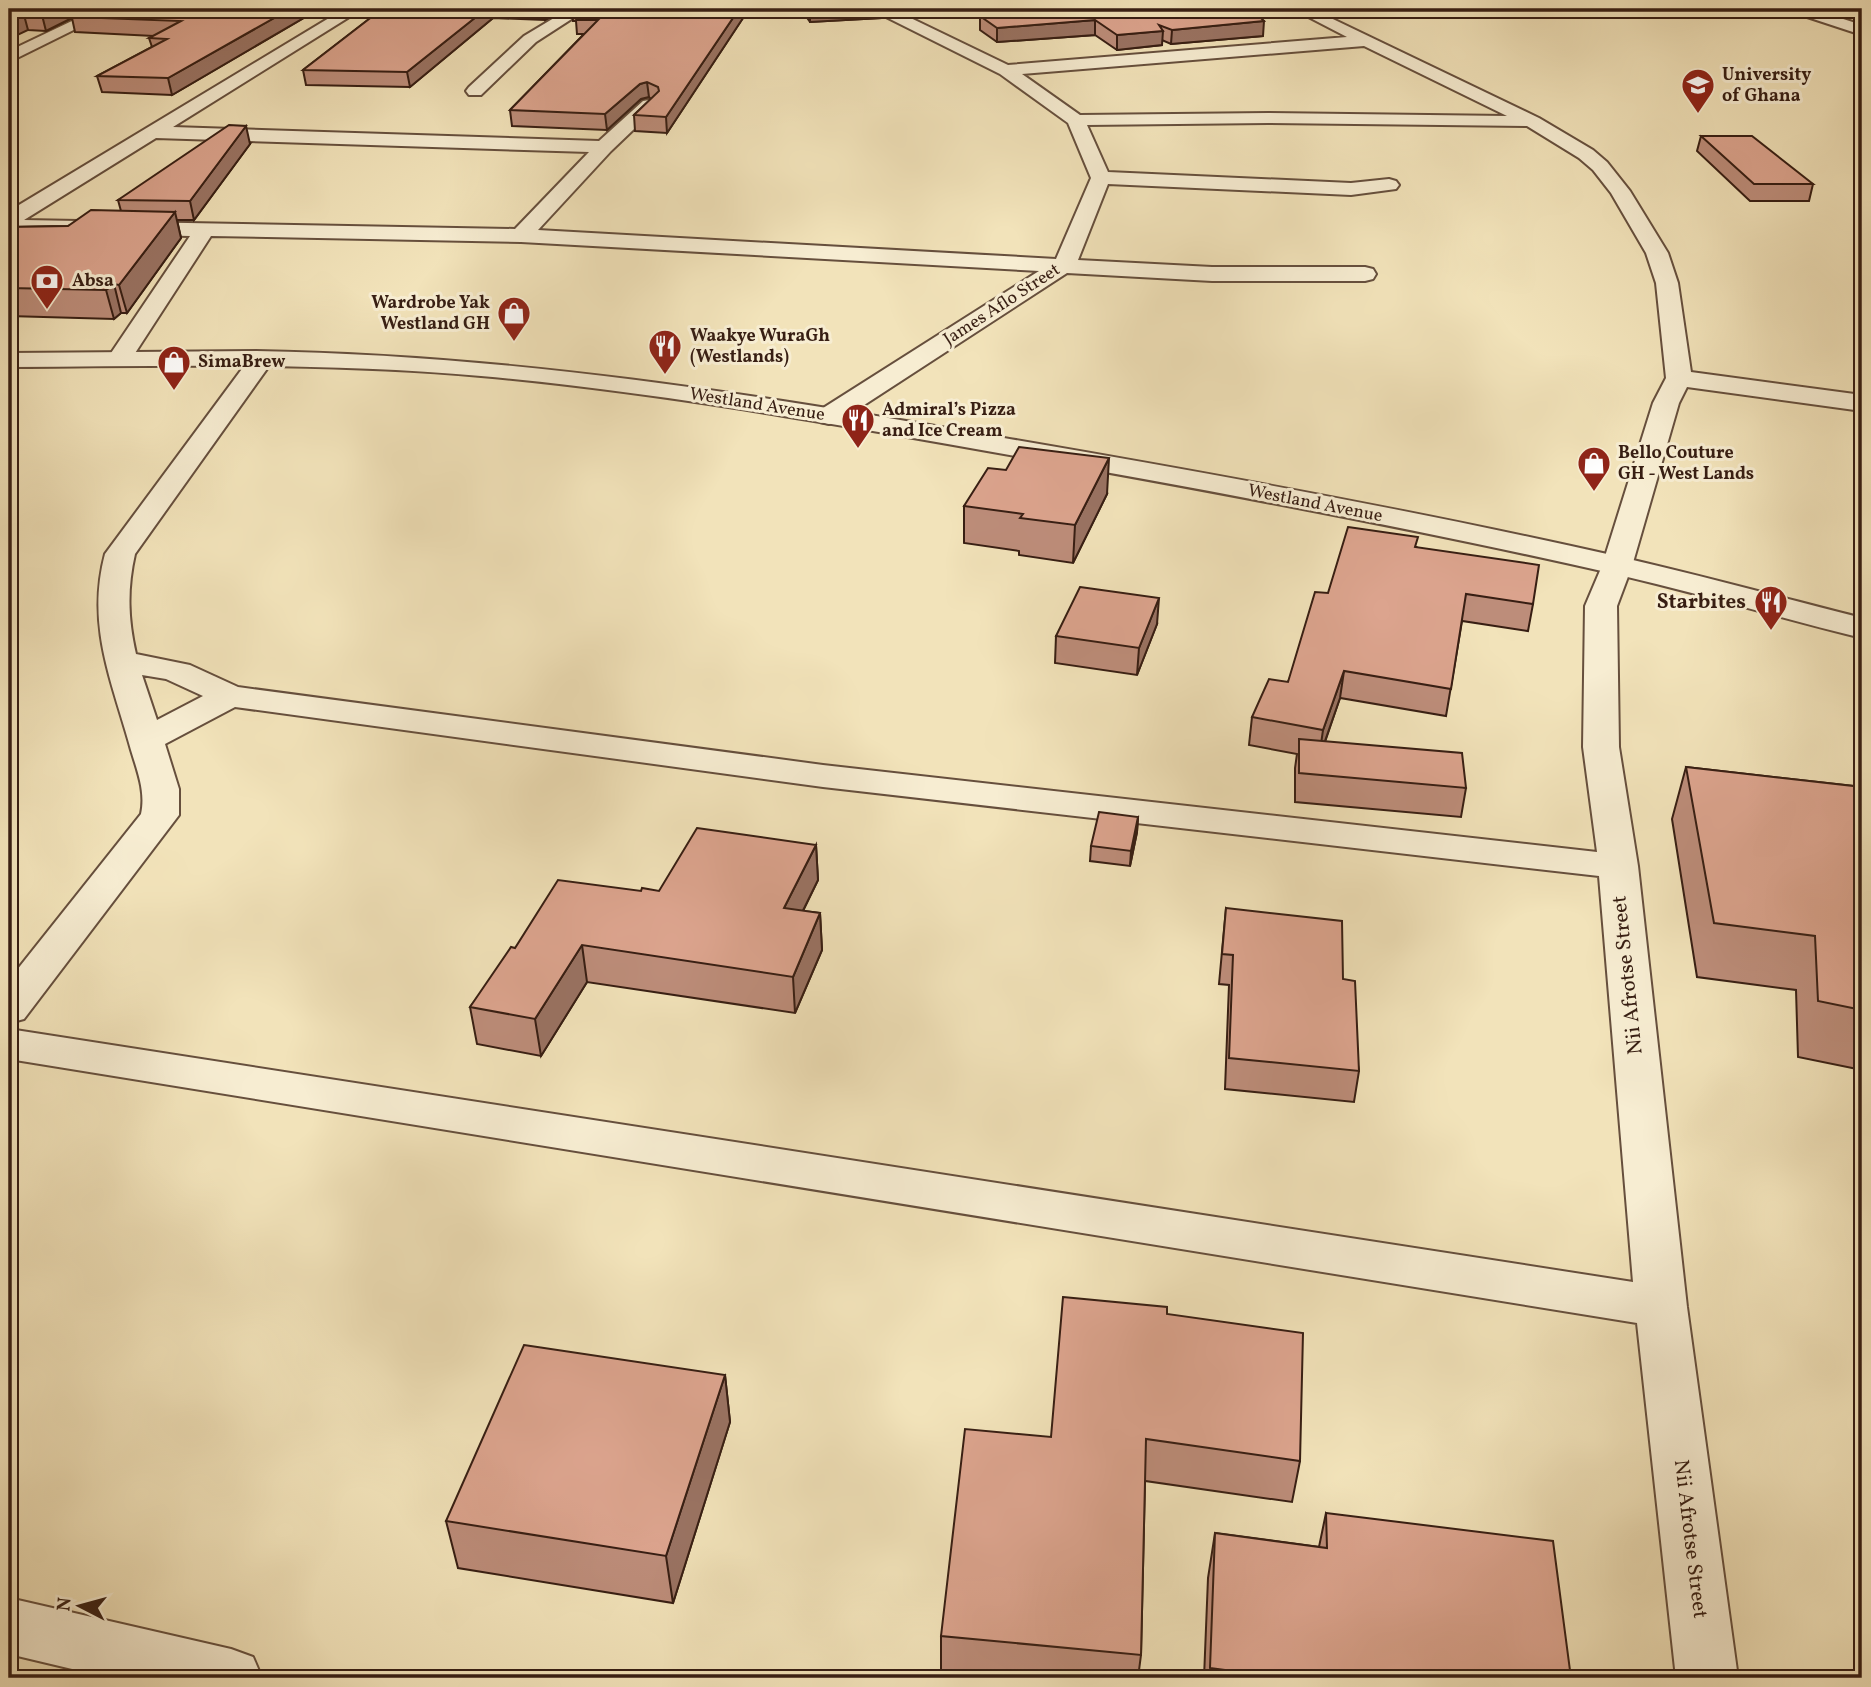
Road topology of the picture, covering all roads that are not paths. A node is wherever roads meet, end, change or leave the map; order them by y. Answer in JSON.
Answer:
{"nodes":[{"id":1,"x":108,"y":9,"type":"edge"},
{"id":2,"x":354,"y":9,"type":"edge"},
{"id":3,"x":579,"y":9,"type":"edge"},
{"id":4,"x":881,"y":9,"type":"edge"},
{"id":5,"x":1301,"y":9,"type":"edge"},
{"id":6,"x":1797,"y":9,"type":"edge"},
{"id":7,"x":953,"y":24,"type":"dead end"},
{"id":8,"x":914,"y":26,"type":"junction"},
{"id":9,"x":1862,"y":30,"type":"edge"},
{"id":10,"x":1363,"y":41,"type":"junction"},
{"id":11,"x":9,"y":57,"type":"edge"},
{"id":12,"x":1006,"y":70,"type":"junction"},
{"id":13,"x":475,"y":91,"type":"dead end"},
{"id":14,"x":649,"y":105,"type":"edge"},
{"id":15,"x":1076,"y":120,"type":"junction"},
{"id":16,"x":1533,"y":122,"type":"junction"},
{"id":17,"x":150,"y":132,"type":"junction"},
{"id":18,"x":604,"y":147,"type":"junction"},
{"id":19,"x":1101,"y":178,"type":"junction"},
{"id":20,"x":1390,"y":185,"type":"dead end"},
{"id":21,"x":9,"y":220,"type":"edge"},
{"id":22,"x":9,"y":226,"type":"edge"},
{"id":23,"x":204,"y":231,"type":"junction"},
{"id":24,"x":521,"y":236,"type":"junction"},
{"id":25,"x":1065,"y":264,"type":"junction"},
{"id":26,"x":1365,"y":274,"type":"dead end"},
{"id":27,"x":118,"y":359,"type":"junction"},
{"id":28,"x":262,"y":359,"type":"junction"},
{"id":29,"x":9,"y":360,"type":"edge"},
{"id":30,"x":1679,"y":377,"type":"junction"},
{"id":31,"x":1862,"y":403,"type":"edge"},
{"id":32,"x":829,"y":416,"type":"junction"},
{"id":33,"x":1617,"y":566,"type":"junction"},
{"id":34,"x":1862,"y":628,"type":"edge"},
{"id":35,"x":121,"y":664,"type":"junction"},
{"id":36,"x":230,"y":696,"type":"junction"},
{"id":37,"x":147,"y":739,"type":"junction"},
{"id":38,"x":1618,"y":866,"type":"junction"},
{"id":39,"x":9,"y":1009,"type":"edge"},
{"id":40,"x":9,"y":1044,"type":"edge"},
{"id":41,"x":1661,"y":1307,"type":"junction"},
{"id":42,"x":9,"y":1626,"type":"edge"},
{"id":43,"x":231,"y":1678,"type":"edge"},
{"id":44,"x":1707,"y":1678,"type":"edge"}],
"edges":[{"from":1,"to":11,"type":"street"},
{"from":2,"to":17,"type":"street"},
{"from":3,"to":13,"type":"street"},
{"from":4,"to":8,"type":"street"},
{"from":5,"to":10,"type":"street"},
{"from":6,"to":9,"type":"street"},
{"from":7,"to":8,"type":"street"},
{"from":8,"to":12,"type":"street"},
{"from":10,"to":12,"type":"street"},
{"from":10,"to":16,"type":"street"},
{"from":12,"to":15,"type":"street"},
{"from":14,"to":18,"type":"street"},
{"from":15,"to":16,"type":"street"},
{"from":15,"to":19,"type":"street"},
{"from":16,"to":30,"type":"street"},
{"from":17,"to":18,"type":"street"},
{"from":17,"to":21,"type":"street"},
{"from":18,"to":24,"type":"street"},
{"from":19,"to":20,"type":"street"},
{"from":19,"to":25,"type":"street","name":"James Aflo Street"},
{"from":22,"to":23,"type":"street"},
{"from":23,"to":24,"type":"street"},
{"from":23,"to":27,"type":"street"},
{"from":24,"to":25,"type":"street"},
{"from":25,"to":26,"type":"street"},
{"from":25,"to":32,"type":"street","name":"James Aflo Street"},
{"from":27,"to":28,"type":"street","name":"Westland Avenue"},
{"from":27,"to":29,"type":"street","name":"Westland Avenue"},
{"from":28,"to":32,"type":"street","name":"Westland Avenue"},
{"from":28,"to":35,"type":"street"},
{"from":30,"to":31,"type":"street"},
{"from":30,"to":33,"type":"street","name":"Nii Afrotse Street"},
{"from":32,"to":33,"type":"street","name":"Westland Avenue"},
{"from":33,"to":34,"type":"street","name":"Westland Avenue"},
{"from":33,"to":38,"type":"street","name":"Nii Afrotse Street"},
{"from":35,"to":36,"type":"street"},
{"from":35,"to":37,"type":"street"},
{"from":36,"to":37,"type":"street"},
{"from":36,"to":38,"type":"street"},
{"from":37,"to":39,"type":"street"},
{"from":38,"to":41,"type":"street","name":"Nii Afrotse Street"},
{"from":40,"to":41,"type":"street"},
{"from":41,"to":44,"type":"street","name":"Nii Afrotse Street"},
{"from":42,"to":43,"type":"street"}]}
